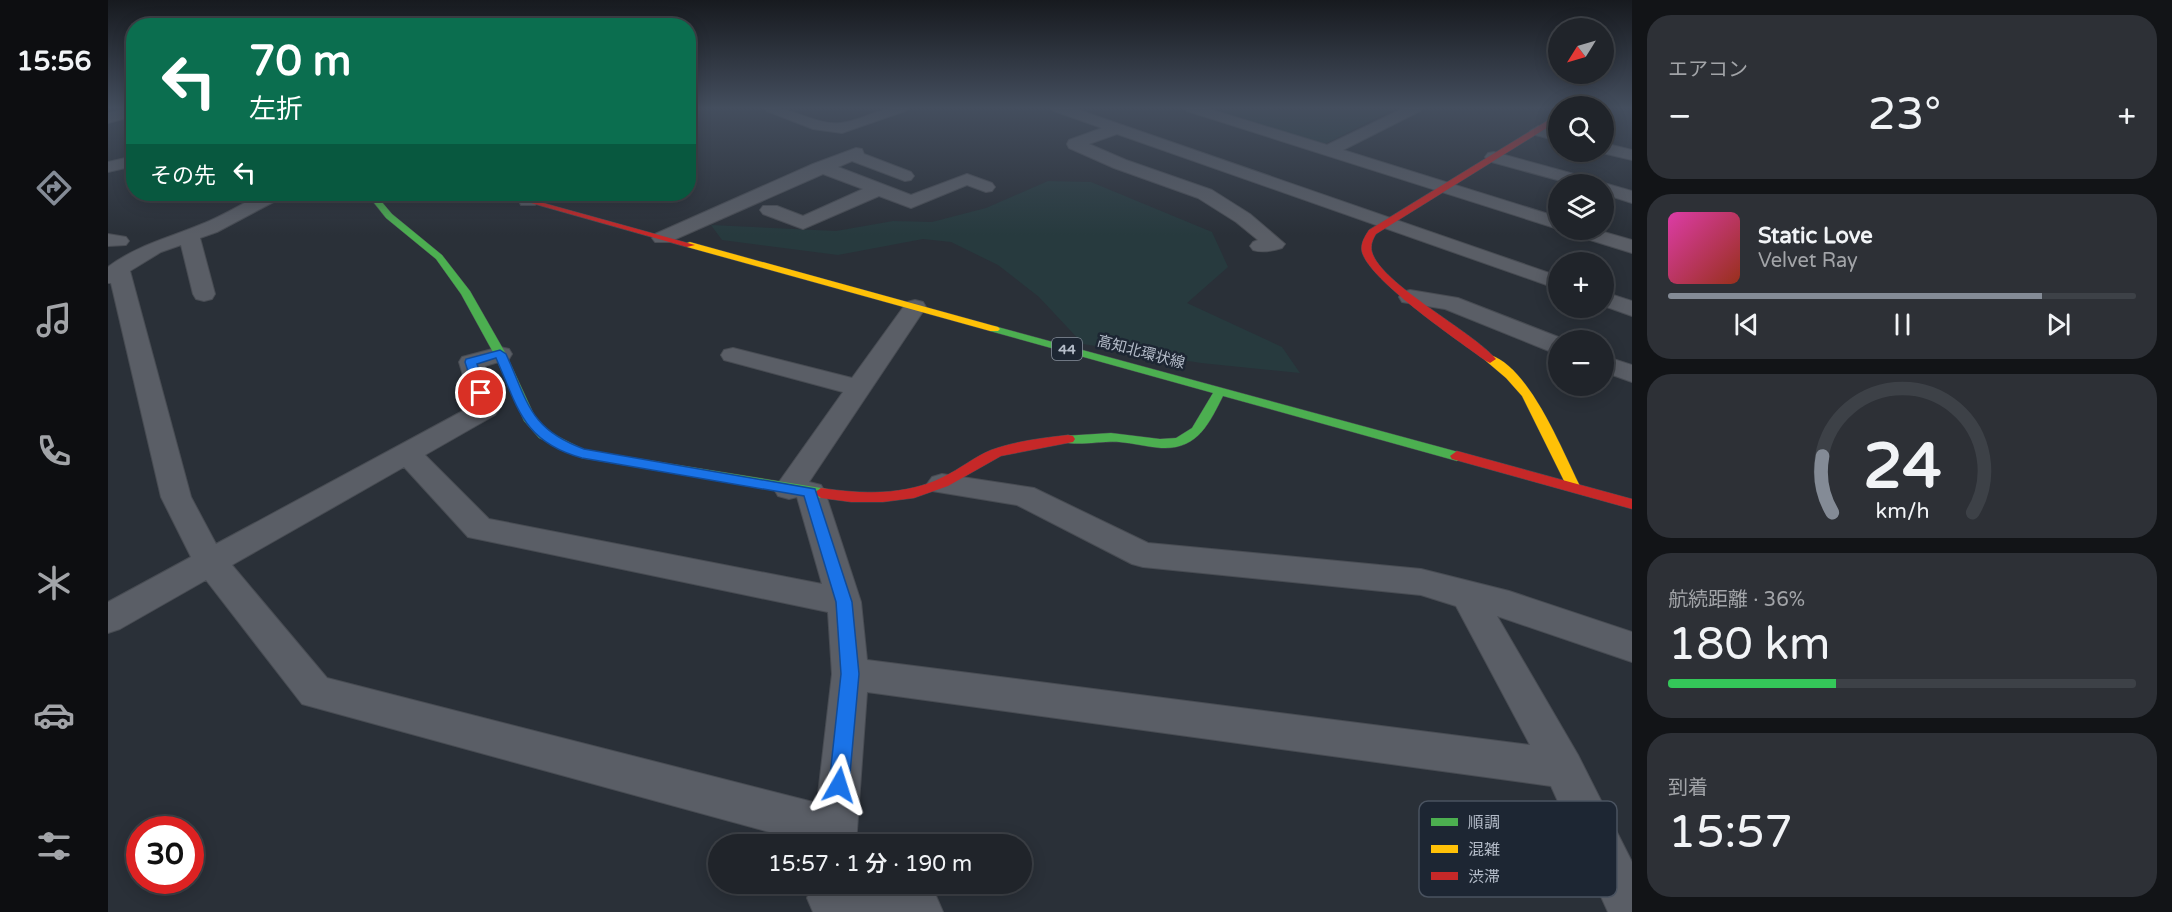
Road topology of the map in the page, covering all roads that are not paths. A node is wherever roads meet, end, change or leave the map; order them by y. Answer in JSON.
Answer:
{"nodes":[{"id":1,"x":1090,"y":151,"type":"edge"},
{"id":2,"x":1182,"y":151,"type":"edge"},
{"id":3,"x":1330,"y":151,"type":"edge"},
{"id":4,"x":1506,"y":151,"type":"edge"},
{"id":5,"x":1614,"y":151,"type":"edge"},
{"id":6,"x":1632,"y":155,"type":"edge"},
{"id":7,"x":1494,"y":158,"type":"junction"},
{"id":8,"x":126,"y":163,"type":"edge"},
{"id":9,"x":108,"y":167,"type":"edge"},
{"id":10,"x":819,"y":168,"type":"junction"},
{"id":11,"x":1553,"y":174,"type":"edge"},
{"id":12,"x":905,"y":176,"type":"dead end"},
{"id":13,"x":986,"y":187,"type":"dead end"},
{"id":14,"x":1446,"y":187,"type":"junction"},
{"id":15,"x":879,"y":189,"type":"junction"},
{"id":16,"x":1614,"y":191,"type":"edge"},
{"id":17,"x":1632,"y":196,"type":"edge"},
{"id":18,"x":261,"y":201,"type":"edge"},
{"id":19,"x":377,"y":201,"type":"edge"},
{"id":20,"x":547,"y":201,"type":"edge"},
{"id":21,"x":770,"y":210,"type":"dead end"},
{"id":22,"x":1548,"y":220,"type":"edge"},
{"id":23,"x":1387,"y":223,"type":"junction"},
{"id":24,"x":189,"y":235,"type":"junction"},
{"id":25,"x":662,"y":238,"type":"junction"},
{"id":26,"x":1610,"y":240,"type":"edge"},
{"id":27,"x":1260,"y":246,"type":"dead end"},
{"id":28,"x":1632,"y":247,"type":"edge"},
{"id":29,"x":113,"y":257,"type":"edge"},
{"id":30,"x":1548,"y":279,"type":"edge"},
{"id":31,"x":204,"y":294,"type":"dead end"},
{"id":32,"x":1410,"y":297,"type":"junction"},
{"id":33,"x":1614,"y":303,"type":"edge"},
{"id":34,"x":915,"y":307,"type":"junction"},
{"id":35,"x":1632,"y":309,"type":"edge"},
{"id":36,"x":1548,"y":342,"type":"edge"},
{"id":37,"x":500,"y":354,"type":"junction"},
{"id":38,"x":733,"y":355,"type":"dead end"},
{"id":39,"x":1614,"y":367,"type":"edge"},
{"id":40,"x":1632,"y":374,"type":"edge"},
{"id":41,"x":859,"y":388,"type":"junction"},
{"id":42,"x":1220,"y":391,"type":"junction"},
{"id":43,"x":407,"y":453,"type":"junction"},
{"id":44,"x":942,"y":484,"type":"junction"},
{"id":45,"x":1574,"y":488,"type":"junction"},
{"id":46,"x":799,"y":490,"type":"junction"},
{"id":47,"x":1632,"y":504,"type":"edge"},
{"id":48,"x":210,"y":562,"type":"junction"},
{"id":49,"x":1468,"y":596,"type":"junction"},
{"id":50,"x":844,"y":602,"type":"junction"},
{"id":51,"x":108,"y":619,"type":"edge"},
{"id":52,"x":1632,"y":647,"type":"edge"},
{"id":53,"x":850,"y":674,"type":"junction"},
{"id":54,"x":1564,"y":769,"type":"junction"},
{"id":55,"x":1579,"y":801,"type":"edge"},
{"id":56,"x":823,"y":834,"type":"edge"},
{"id":57,"x":834,"y":834,"type":"edge"},
{"id":58,"x":1617,"y":881,"type":"edge"},
{"id":59,"x":830,"y":898,"type":"edge"},
{"id":60,"x":920,"y":912,"type":"edge"},
{"id":61,"x":1630,"y":912,"type":"edge"}],
"edges":[{"from":1,"to":27,"type":"street"},
{"from":2,"to":23,"type":"street"},
{"from":3,"to":14,"type":"street"},
{"from":4,"to":7,"type":"street"},
{"from":5,"to":6,"type":"street"},
{"from":7,"to":11,"type":"street"},
{"from":7,"to":14,"type":"street"},
{"from":8,"to":9,"type":"street"},
{"from":10,"to":12,"type":"street"},
{"from":10,"to":15,"type":"street"},
{"from":10,"to":25,"type":"street"},
{"from":13,"to":15,"type":"street"},
{"from":14,"to":22,"type":"street"},
{"from":14,"to":23,"type":"street"},
{"from":15,"to":21,"type":"street"},
{"from":16,"to":17,"type":"street"},
{"from":18,"to":24,"type":"street"},
{"from":19,"to":37,"type":"street"},
{"from":20,"to":25,"type":"street","name":"高知北環状線","number":"44"},
{"from":23,"to":30,"type":"street"},
{"from":23,"to":32,"type":"street"},
{"from":24,"to":29,"type":"street"},
{"from":24,"to":31,"type":"street"},
{"from":25,"to":34,"type":"street","name":"高知北環状線","number":"44"},
{"from":26,"to":28,"type":"street"},
{"from":29,"to":48,"type":"street"},
{"from":32,"to":36,"type":"street"},
{"from":32,"to":45,"type":"street"},
{"from":33,"to":35,"type":"street"},
{"from":34,"to":41,"type":"street"},
{"from":34,"to":42,"type":"street","name":"高知北環状線","number":"44"},
{"from":37,"to":43,"type":"street"},
{"from":37,"to":46,"type":"street"},
{"from":38,"to":41,"type":"street"},
{"from":39,"to":40,"type":"street"},
{"from":41,"to":46,"type":"street"},
{"from":42,"to":44,"type":"street"},
{"from":42,"to":45,"type":"street","name":"高知北環状線","number":"44"},
{"from":43,"to":48,"type":"street"},
{"from":43,"to":50,"type":"street"},
{"from":44,"to":46,"type":"street"},
{"from":44,"to":49,"type":"street"},
{"from":45,"to":47,"type":"street","name":"高知北環状線","number":"44"},
{"from":46,"to":50,"type":"street"},
{"from":48,"to":51,"type":"street"},
{"from":48,"to":56,"type":"street"},
{"from":49,"to":52,"type":"street"},
{"from":49,"to":54,"type":"street"},
{"from":50,"to":53,"type":"street"},
{"from":53,"to":54,"type":"street"},
{"from":53,"to":57,"type":"street"},
{"from":54,"to":55,"type":"street"},
{"from":58,"to":61,"type":"street"},
{"from":59,"to":60,"type":"street"}]}
